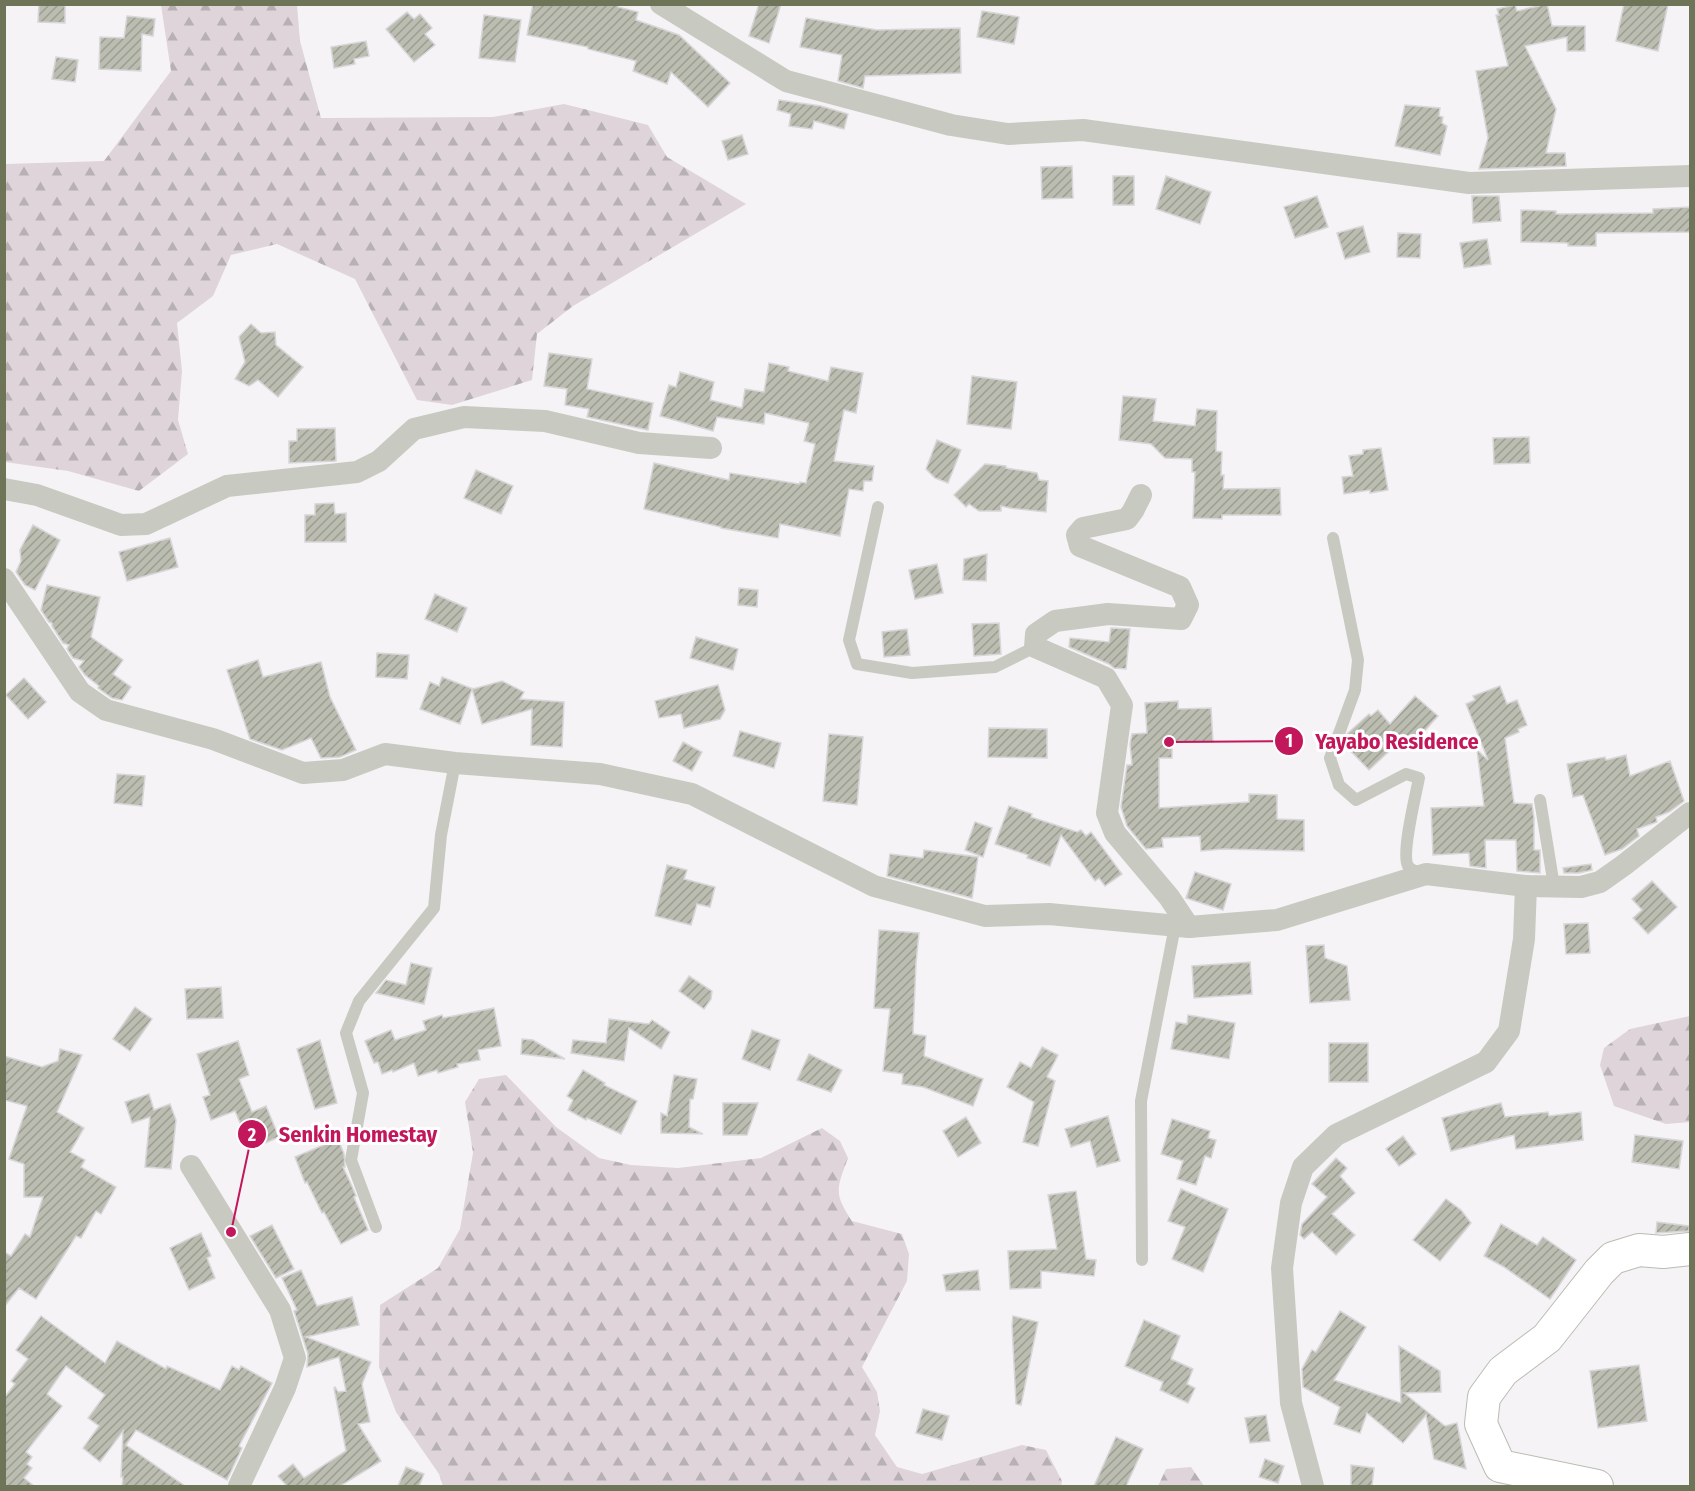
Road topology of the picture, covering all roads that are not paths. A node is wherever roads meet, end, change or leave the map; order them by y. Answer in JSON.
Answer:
{"nodes":[{"id":1,"x":661,"y":4,"type":"edge"},
{"id":2,"x":1690,"y":176,"type":"edge"},
{"id":3,"x":711,"y":448,"type":"dead end"},
{"id":4,"x":4,"y":489,"type":"edge"},
{"id":5,"x":1141,"y":495,"type":"dead end"},
{"id":6,"x":878,"y":507,"type":"dead end"},
{"id":7,"x":1333,"y":538,"type":"dead end"},
{"id":8,"x":4,"y":579,"type":"edge"},
{"id":9,"x":1035,"y":647,"type":"junction"},
{"id":10,"x":455,"y":763,"type":"junction"},
{"id":11,"x":1540,"y":800,"type":"dead end"},
{"id":12,"x":1690,"y":813,"type":"edge"},
{"id":13,"x":1426,"y":874,"type":"junction"},
{"id":14,"x":1526,"y":886,"type":"junction"},
{"id":15,"x":1554,"y":886,"type":"junction"},
{"id":16,"x":1182,"y":926,"type":"junction"},
{"id":17,"x":191,"y":1166,"type":"dead end"},
{"id":18,"x":376,"y":1227,"type":"dead end"},
{"id":19,"x":1690,"y":1249,"type":"edge"},
{"id":20,"x":1142,"y":1260,"type":"dead end"},
{"id":21,"x":239,"y":1486,"type":"edge"},
{"id":22,"x":1313,"y":1486,"type":"edge"},
{"id":23,"x":1597,"y":1486,"type":"edge"}],
"edges":[{"from":1,"to":2,"type":"street"},
{"from":3,"to":4,"type":"street"},
{"from":5,"to":9,"type":"street"},
{"from":6,"to":9,"type":"lane"},
{"from":7,"to":13,"type":"lane"},
{"from":8,"to":10,"type":"street"},
{"from":9,"to":16,"type":"street"},
{"from":10,"to":16,"type":"street"},
{"from":10,"to":18,"type":"lane"},
{"from":11,"to":15,"type":"lane"},
{"from":12,"to":15,"type":"street"},
{"from":13,"to":14,"type":"street"},
{"from":13,"to":16,"type":"street"},
{"from":14,"to":15,"type":"street"},
{"from":14,"to":22,"type":"street"},
{"from":16,"to":20,"type":"lane"},
{"from":17,"to":21,"type":"street"},
{"from":19,"to":23,"type":"street"}]}
